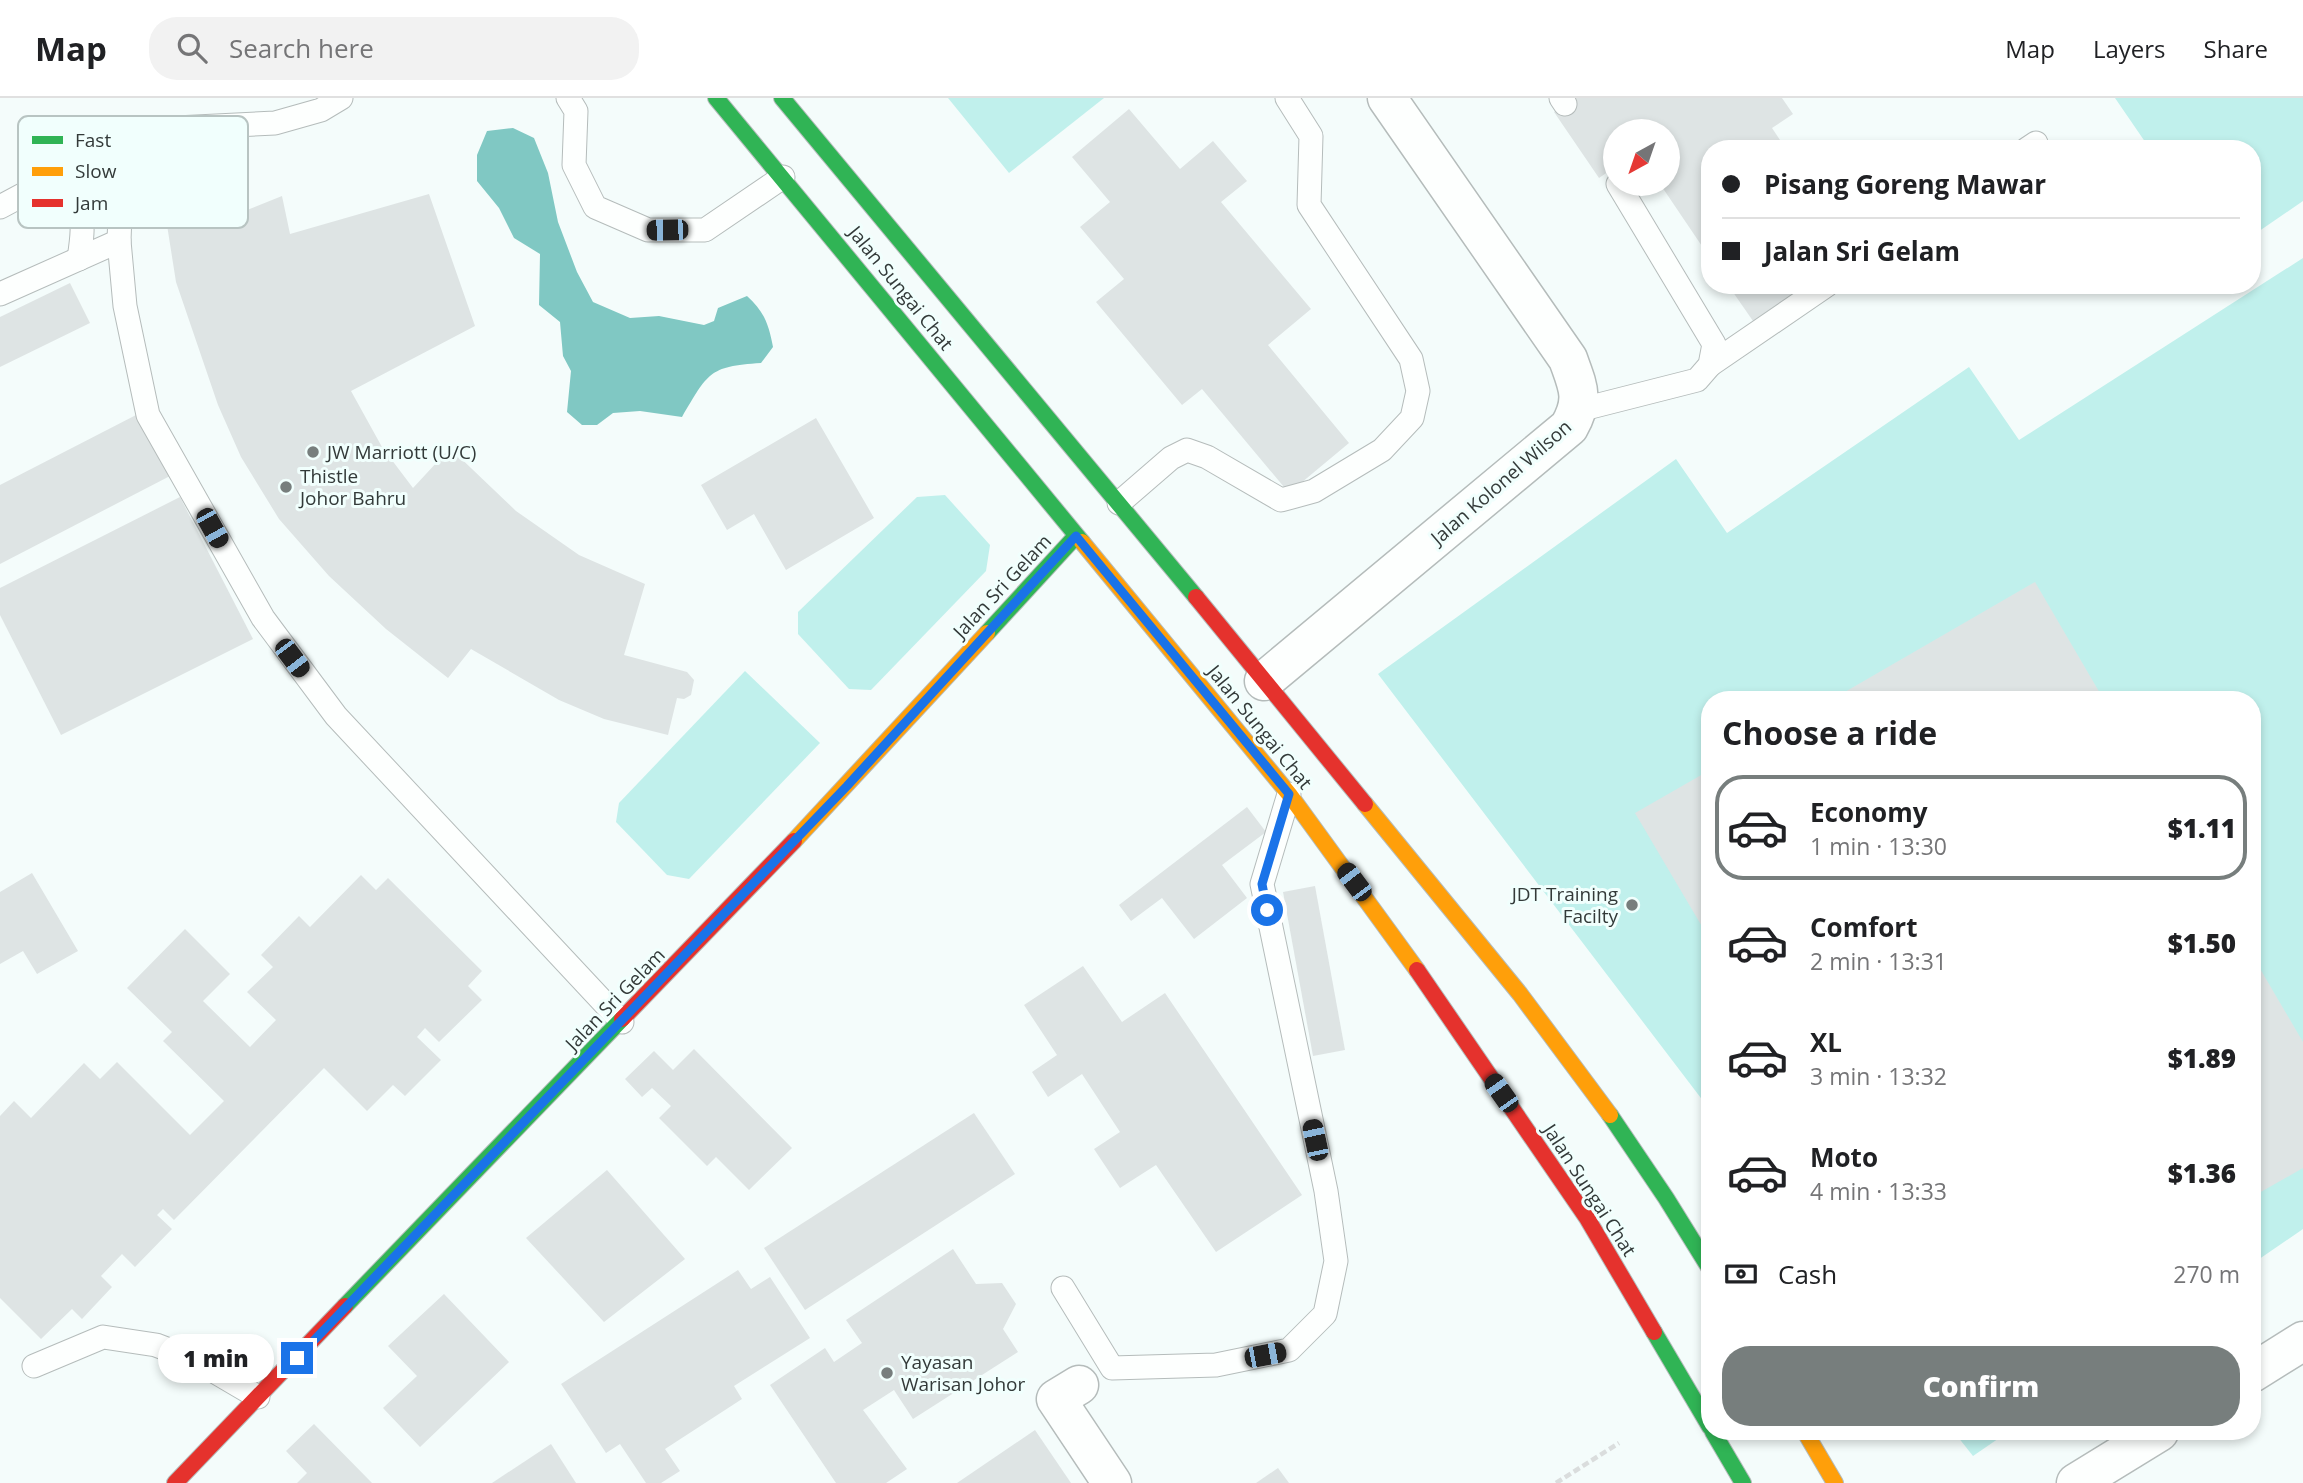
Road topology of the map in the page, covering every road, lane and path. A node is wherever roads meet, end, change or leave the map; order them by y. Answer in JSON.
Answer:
{"nodes":[{"id":1,"x":341,"y":98,"type":"edge"},
{"id":2,"x":568,"y":98,"type":"edge"},
{"id":3,"x":716,"y":98,"type":"edge"},
{"id":4,"x":782,"y":98,"type":"edge"},
{"id":5,"x":1287,"y":98,"type":"edge"},
{"id":6,"x":1387,"y":98,"type":"edge"},
{"id":7,"x":248,"y":124,"type":"edge"},
{"id":8,"x":783,"y":177,"type":"junction"},
{"id":9,"x":1625,"y":196,"type":"edge"},
{"id":10,"x":18,"y":197,"type":"edge"},
{"id":11,"x":0,"y":207,"type":"edge"},
{"id":12,"x":83,"y":228,"type":"edge"},
{"id":13,"x":119,"y":228,"type":"edge"},
{"id":14,"x":119,"y":240,"type":"junction"},
{"id":15,"x":79,"y":259,"type":"junction"},
{"id":16,"x":0,"y":294,"type":"edge"},
{"id":17,"x":1814,"y":294,"type":"edge"},
{"id":18,"x":1710,"y":365,"type":"junction"},
{"id":19,"x":1579,"y":410,"type":"junction"},
{"id":20,"x":1119,"y":503,"type":"junction"},
{"id":21,"x":1076,"y":536,"type":"junction"},
{"id":22,"x":1264,"y":681,"type":"junction"},
{"id":23,"x":1289,"y":794,"type":"junction"},
{"id":24,"x":622,"y":1022,"type":"junction"},
{"id":25,"x":1701,"y":1253,"type":"edge"},
{"id":26,"x":1063,"y":1288,"type":"dead end"},
{"id":27,"x":2303,"y":1342,"type":"edge"},
{"id":28,"x":34,"y":1366,"type":"dead end"},
{"id":29,"x":2261,"y":1368,"type":"edge"},
{"id":30,"x":1079,"y":1385,"type":"dead end"},
{"id":31,"x":258,"y":1397,"type":"junction"},
{"id":32,"x":1701,"y":1412,"type":"edge"},
{"id":33,"x":1718,"y":1440,"type":"edge"},
{"id":34,"x":1810,"y":1440,"type":"edge"},
{"id":35,"x":2146,"y":1440,"type":"edge"},
{"id":36,"x":1619,"y":1443,"type":"dead end"},
{"id":37,"x":175,"y":1483,"type":"edge"},
{"id":38,"x":1112,"y":1483,"type":"edge"},
{"id":39,"x":1556,"y":1483,"type":"edge"},
{"id":40,"x":1743,"y":1483,"type":"edge"},
{"id":41,"x":1835,"y":1483,"type":"edge"},
{"id":42,"x":2076,"y":1483,"type":"edge"}],
"edges":[{"from":1,"to":7,"type":"lane"},
{"from":2,"to":8,"type":"lane"},
{"from":3,"to":8,"type":"main road","name":"Jalan Sungai Chat"},
{"from":4,"to":20,"type":"main road","name":"Jalan Sungai Chat"},
{"from":5,"to":20,"type":"lane"},
{"from":6,"to":19,"type":"street","name":"Jalan Kolonel Wilson"},
{"from":8,"to":21,"type":"main road","name":"Jalan Sungai Chat"},
{"from":9,"to":18,"type":"lane"},
{"from":10,"to":11,"type":"lane"},
{"from":12,"to":15,"type":"lane"},
{"from":13,"to":14,"type":"lane"},
{"from":14,"to":15,"type":"lane"},
{"from":14,"to":24,"type":"lane"},
{"from":15,"to":16,"type":"lane"},
{"from":17,"to":18,"type":"lane"},
{"from":18,"to":19,"type":"lane"},
{"from":19,"to":22,"type":"street","name":"Jalan Kolonel Wilson"},
{"from":20,"to":22,"type":"main road","name":"Jalan Sungai Chat"},
{"from":21,"to":23,"type":"main road","name":"Jalan Sungai Chat"},
{"from":21,"to":24,"type":"main road","name":"Jalan Sri Gelam"},
{"from":22,"to":25,"type":"main road","name":"Jalan Sungai Chat"},
{"from":23,"to":26,"type":"lane"},
{"from":23,"to":32,"type":"main road","name":"Jalan Sungai Chat"},
{"from":24,"to":31,"type":"main road","name":"Jalan Sri Gelam"},
{"from":27,"to":29,"type":"street"},
{"from":28,"to":31,"type":"lane"},
{"from":30,"to":38,"type":"street"},
{"from":31,"to":37,"type":"main road","name":"Jalan Sri Gelam"},
{"from":33,"to":40,"type":"main road"},
{"from":34,"to":41,"type":"main road"},
{"from":35,"to":42,"type":"street"},
{"from":36,"to":39,"type":"path"}]}
